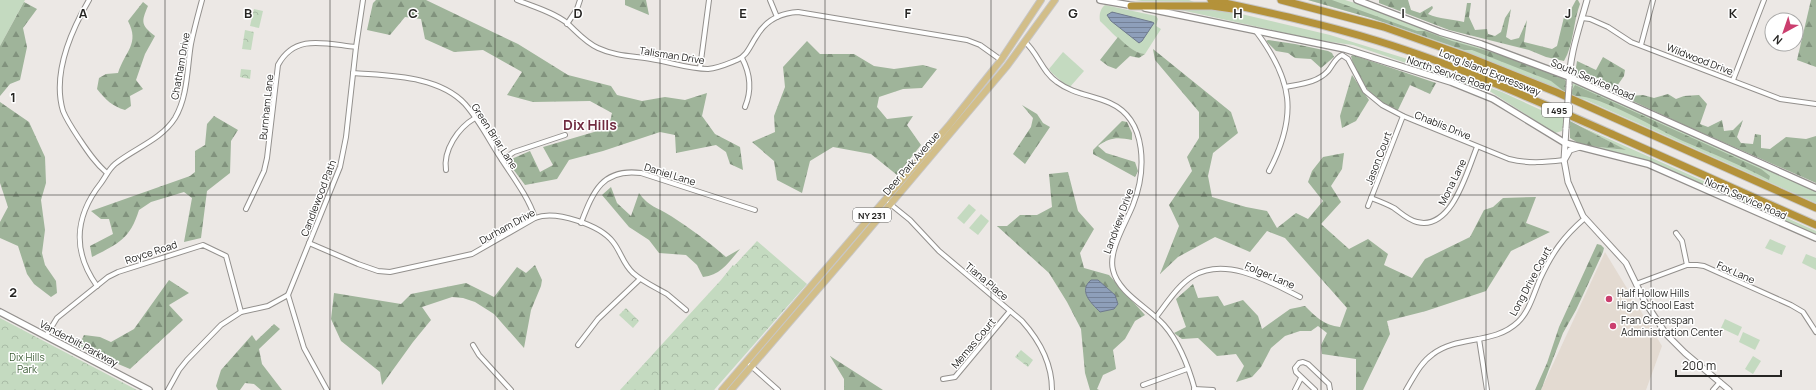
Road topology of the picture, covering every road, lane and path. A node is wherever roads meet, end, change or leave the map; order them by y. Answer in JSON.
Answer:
{"nodes":[{"id":1,"x":89,"y":0,"type":"edge"},
{"id":2,"x":202,"y":0,"type":"edge"},
{"id":3,"x":363,"y":0,"type":"edge"},
{"id":4,"x":517,"y":0,"type":"edge"},
{"id":5,"x":580,"y":0,"type":"edge"},
{"id":6,"x":709,"y":0,"type":"edge"},
{"id":7,"x":770,"y":0,"type":"edge"},
{"id":8,"x":1041,"y":0,"type":"edge"},
{"id":9,"x":1054,"y":0,"type":"edge"},
{"id":10,"x":1100,"y":0,"type":"edge"},
{"id":11,"x":1211,"y":0,"type":"edge"},
{"id":12,"x":1281,"y":0,"type":"edge"},
{"id":13,"x":1357,"y":0,"type":"edge"},
{"id":14,"x":1587,"y":0,"type":"edge"},
{"id":15,"x":1652,"y":0,"type":"edge"},
{"id":16,"x":1764,"y":0,"type":"edge"},
{"id":17,"x":1131,"y":6,"type":"junction"},
{"id":18,"x":777,"y":17,"type":"junction"},
{"id":19,"x":1289,"y":17,"type":"junction"},
{"id":20,"x":1582,"y":18,"type":"junction"},
{"id":21,"x":567,"y":24,"type":"junction"},
{"id":22,"x":1255,"y":30,"type":"junction"},
{"id":23,"x":1026,"y":42,"type":"junction"},
{"id":24,"x":1640,"y":45,"type":"junction"},
{"id":25,"x":356,"y":47,"type":"junction"},
{"id":26,"x":742,"y":58,"type":"junction"},
{"id":27,"x":1001,"y":60,"type":"junction"},
{"id":28,"x":700,"y":68,"type":"junction"},
{"id":29,"x":352,"y":73,"type":"junction"},
{"id":30,"x":1569,"y":77,"type":"junction"},
{"id":31,"x":1733,"y":80,"type":"junction"},
{"id":32,"x":1286,"y":87,"type":"junction"},
{"id":33,"x":1816,"y":104,"type":"edge"},
{"id":34,"x":745,"y":107,"type":"dead end"},
{"id":35,"x":1403,"y":116,"type":"junction"},
{"id":36,"x":475,"y":118,"type":"junction"},
{"id":37,"x":565,"y":135,"type":"dead end"},
{"id":38,"x":1565,"y":143,"type":"junction"},
{"id":39,"x":1477,"y":147,"type":"junction"},
{"id":40,"x":1580,"y":147,"type":"junction"},
{"id":41,"x":502,"y":160,"type":"junction"},
{"id":42,"x":1564,"y":160,"type":"junction"},
{"id":43,"x":446,"y":170,"type":"dead end"},
{"id":44,"x":1270,"y":171,"type":"dead end"},
{"id":45,"x":107,"y":173,"type":"junction"},
{"id":46,"x":1816,"y":188,"type":"edge"},
{"id":47,"x":1371,"y":198,"type":"junction"},
{"id":48,"x":888,"y":202,"type":"junction"},
{"id":49,"x":1368,"y":206,"type":"dead end"},
{"id":50,"x":1816,"y":208,"type":"edge"},
{"id":51,"x":246,"y":209,"type":"dead end"},
{"id":52,"x":754,"y":210,"type":"dead end"},
{"id":53,"x":535,"y":218,"type":"junction"},
{"id":54,"x":1585,"y":218,"type":"junction"},
{"id":55,"x":581,"y":223,"type":"junction"},
{"id":56,"x":1816,"y":225,"type":"edge"},
{"id":57,"x":1676,"y":233,"type":"dead end"},
{"id":58,"x":1816,"y":238,"type":"edge"},
{"id":59,"x":309,"y":243,"type":"junction"},
{"id":60,"x":1687,"y":265,"type":"junction"},
{"id":61,"x":640,"y":279,"type":"junction"},
{"id":62,"x":1636,"y":284,"type":"junction"},
{"id":63,"x":97,"y":286,"type":"junction"},
{"id":64,"x":288,"y":295,"type":"junction"},
{"id":65,"x":1300,"y":297,"type":"dead end"},
{"id":66,"x":686,"y":310,"type":"dead end"},
{"id":67,"x":1010,"y":311,"type":"junction"},
{"id":68,"x":0,"y":312,"type":"edge"},
{"id":69,"x":241,"y":312,"type":"junction"},
{"id":70,"x":1156,"y":317,"type":"junction"},
{"id":71,"x":1816,"y":332,"type":"edge"},
{"id":72,"x":46,"y":336,"type":"junction"},
{"id":73,"x":1479,"y":339,"type":"junction"},
{"id":74,"x":473,"y":345,"type":"dead end"},
{"id":75,"x":578,"y":345,"type":"dead end"},
{"id":76,"x":749,"y":364,"type":"junction"},
{"id":77,"x":1187,"y":369,"type":"junction"},
{"id":78,"x":1300,"y":378,"type":"junction"},
{"id":79,"x":944,"y":380,"type":"dead end"},
{"id":80,"x":1720,"y":382,"type":"junction"},
{"id":81,"x":1144,"y":384,"type":"dead end"},
{"id":82,"x":1194,"y":389,"type":"edge"},
{"id":83,"x":149,"y":390,"type":"edge"},
{"id":84,"x":168,"y":390,"type":"edge"},
{"id":85,"x":327,"y":390,"type":"edge"},
{"id":86,"x":511,"y":390,"type":"edge"},
{"id":87,"x":722,"y":390,"type":"edge"},
{"id":88,"x":731,"y":390,"type":"edge"},
{"id":89,"x":778,"y":390,"type":"edge"},
{"id":90,"x":1052,"y":390,"type":"edge"},
{"id":91,"x":1213,"y":390,"type":"edge"},
{"id":92,"x":1295,"y":390,"type":"edge"},
{"id":93,"x":1315,"y":390,"type":"edge"},
{"id":94,"x":1330,"y":390,"type":"edge"},
{"id":95,"x":1406,"y":390,"type":"edge"},
{"id":96,"x":1487,"y":390,"type":"edge"},
{"id":97,"x":1713,"y":390,"type":"edge"},
{"id":98,"x":1729,"y":390,"type":"edge"}],
"edges":[{"from":1,"to":45,"type":"street"},
{"from":2,"to":45,"type":"street","name":"Chatham Drive"},
{"from":3,"to":25,"type":"street","name":"Candlewood Path"},
{"from":4,"to":21,"type":"street","name":"Talisman Drive"},
{"from":5,"to":21,"type":"street"},
{"from":6,"to":28,"type":"street"},
{"from":7,"to":18,"type":"street"},
{"from":8,"to":27,"type":"main road","name":"Deer Park Avenue","number":"NY 231"},
{"from":9,"to":23,"type":"main road","name":"Deer Park Avenue","number":"NY 231"},
{"from":10,"to":17,"type":"main road","name":"North Service Road"},
{"from":11,"to":19,"type":"highway","name":"Long Island Expressway","number":"I 495"},
{"from":12,"to":50,"type":"highway","name":"Long Island Expressway","number":"I 495"},
{"from":13,"to":30,"type":"main road","name":"South Service Road"},
{"from":14,"to":20,"type":"street"},
{"from":15,"to":24,"type":"street"},
{"from":16,"to":31,"type":"street"},
{"from":17,"to":19,"type":"highway"},
{"from":17,"to":22,"type":"main road","name":"North Service Road"},
{"from":18,"to":26,"type":"street"},
{"from":18,"to":27,"type":"street"},
{"from":19,"to":56,"type":"highway","name":"Long Island Expressway","number":"I 495"},
{"from":20,"to":24,"type":"street","name":"Wildwood Drive"},
{"from":20,"to":30,"type":"street"},
{"from":21,"to":28,"type":"street","name":"Talisman Drive"},
{"from":22,"to":32,"type":"street"},
{"from":22,"to":38,"type":"main road","name":"North Service Road"},
{"from":23,"to":48,"type":"main road","name":"Deer Park Avenue","number":"NY 231"},
{"from":23,"to":70,"type":"street","name":"Landview Drive"},
{"from":24,"to":31,"type":"street","name":"Wildwood Drive"},
{"from":25,"to":29,"type":"street","name":"Candlewood Path"},
{"from":25,"to":51,"type":"street","name":"Burnham Lane"},
{"from":26,"to":28,"type":"street","name":"Talisman Drive"},
{"from":26,"to":34,"type":"street"},
{"from":27,"to":48,"type":"main road","name":"Deer Park Avenue","number":"NY 231"},
{"from":29,"to":36,"type":"street","name":"Green Briar Lane"},
{"from":29,"to":59,"type":"street","name":"Candlewood Path"},
{"from":30,"to":38,"type":"street","bridge":true},
{"from":30,"to":46,"type":"main road","name":"South Service Road"},
{"from":31,"to":33,"type":"street","name":"Wildwood Drive"},
{"from":32,"to":35,"type":"street","name":"Chablis Drive"},
{"from":32,"to":44,"type":"street"},
{"from":35,"to":39,"type":"street","name":"Chablis Drive"},
{"from":35,"to":47,"type":"street","name":"Jason Court"},
{"from":36,"to":41,"type":"street","name":"Green Briar Lane"},
{"from":36,"to":43,"type":"street"},
{"from":37,"to":41,"type":"street"},
{"from":38,"to":40,"type":"main road","name":"North Service Road"},
{"from":38,"to":42,"type":"street"},
{"from":39,"to":42,"type":"street","name":"Chablis Drive"},
{"from":39,"to":47,"type":"street","name":"Mona Lane"},
{"from":40,"to":42,"type":"street"},
{"from":40,"to":58,"type":"main road","name":"North Service Road"},
{"from":41,"to":53,"type":"street","name":"Green Briar Lane"},
{"from":42,"to":54,"type":"street"},
{"from":45,"to":63,"type":"street","name":"Chatham Drive"},
{"from":47,"to":49,"type":"street","name":"Jason Court"},
{"from":48,"to":67,"type":"street","name":"Tiana Place"},
{"from":48,"to":76,"type":"main road","name":"Deer Park Avenue","number":"NY 231"},
{"from":52,"to":55,"type":"street","name":"Daniel Lane"},
{"from":53,"to":55,"type":"street","name":"Durham Drive"},
{"from":53,"to":59,"type":"street","name":"Durham Drive"},
{"from":54,"to":62,"type":"street"},
{"from":54,"to":73,"type":"street","name":"Long Drive Court"},
{"from":55,"to":61,"type":"street","name":"Durham Drive"},
{"from":57,"to":60,"type":"street"},
{"from":59,"to":64,"type":"street","name":"Candlewood Path"},
{"from":60,"to":62,"type":"street","name":"Fox Lane"},
{"from":60,"to":71,"type":"street","name":"Fox Lane"},
{"from":61,"to":66,"type":"street","name":"Durham Drive"},
{"from":61,"to":75,"type":"street"},
{"from":62,"to":80,"type":"street"},
{"from":63,"to":69,"type":"street","name":"Royce Road"},
{"from":63,"to":72,"type":"street","name":"Royce Road"},
{"from":64,"to":69,"type":"street"},
{"from":64,"to":85,"type":"street"},
{"from":65,"to":70,"type":"street","name":"Folger Lane"},
{"from":67,"to":79,"type":"street","name":"Memas Court"},
{"from":67,"to":90,"type":"street","name":"Tiana Place"},
{"from":68,"to":72,"type":"main road","name":"Vanderbilt Parkway"},
{"from":69,"to":84,"type":"street"},
{"from":70,"to":77,"type":"street","name":"Landview Drive"},
{"from":72,"to":83,"type":"main road","name":"Vanderbilt Parkway"},
{"from":73,"to":95,"type":"street","name":"Long Drive Court"},
{"from":73,"to":96,"type":"street"},
{"from":74,"to":86,"type":"street"},
{"from":76,"to":87,"type":"main road","name":"Deer Park Avenue","number":"NY 231"},
{"from":76,"to":88,"type":"main road","name":"Deer Park Avenue","number":"NY 231"},
{"from":76,"to":89,"type":"street"},
{"from":77,"to":81,"type":"street"},
{"from":77,"to":82,"type":"street","name":"Landview Drive"},
{"from":78,"to":92,"type":"street"},
{"from":78,"to":93,"type":"street"},
{"from":78,"to":94,"type":"street"},
{"from":80,"to":97,"type":"street"},
{"from":80,"to":98,"type":"street"},
{"from":82,"to":91,"type":"street"}]}
